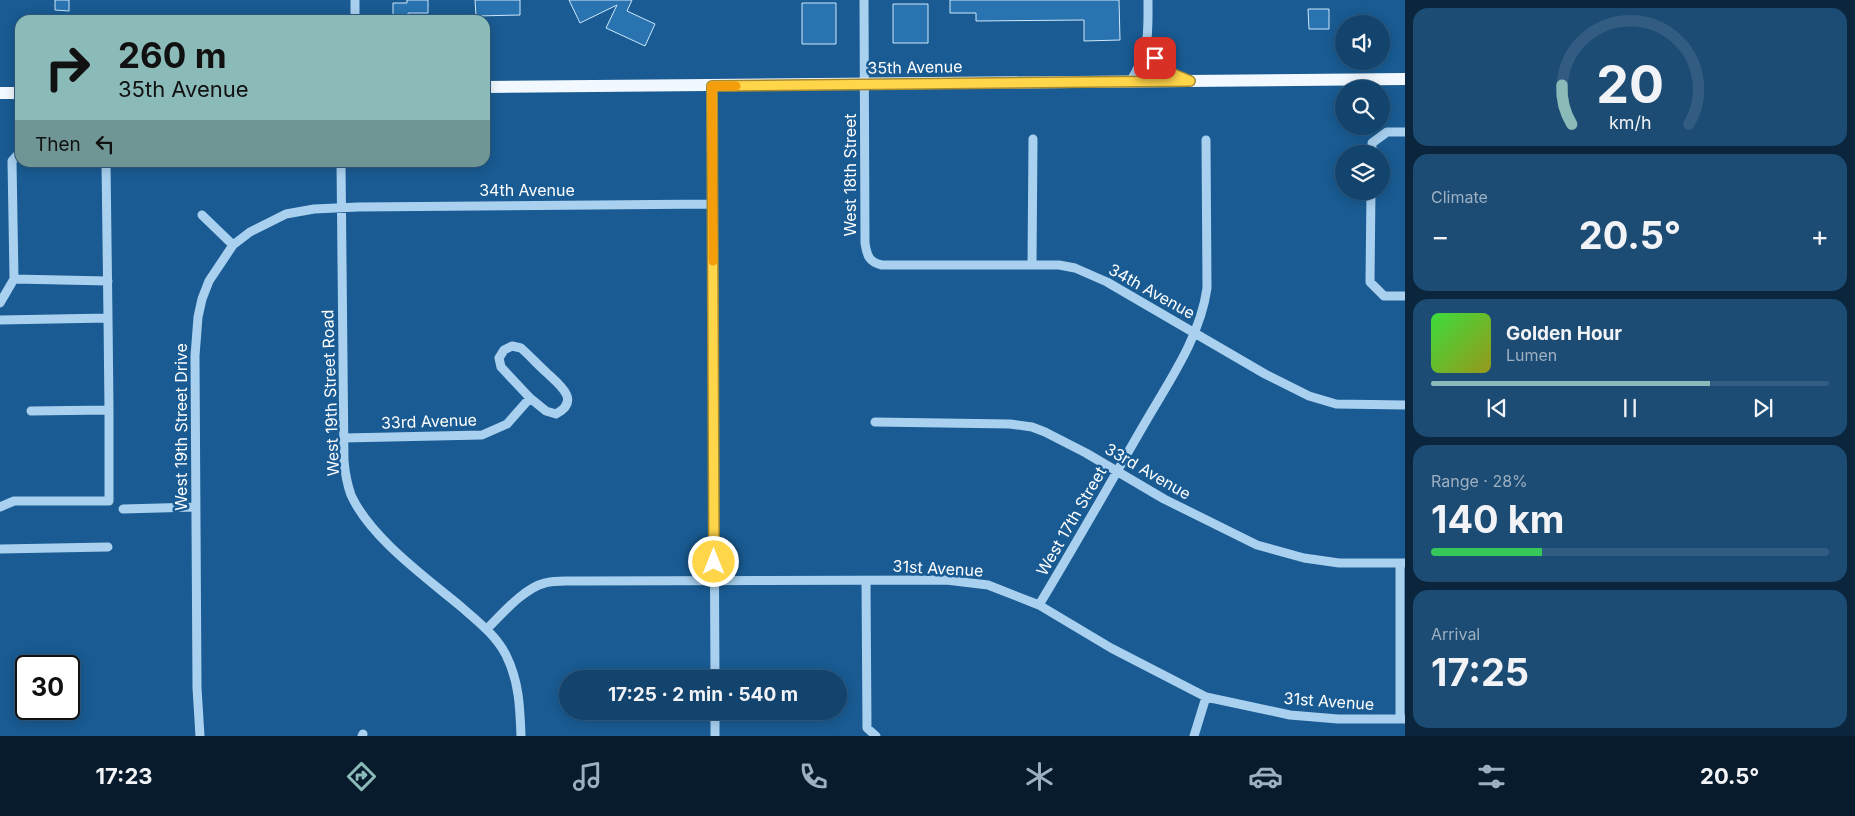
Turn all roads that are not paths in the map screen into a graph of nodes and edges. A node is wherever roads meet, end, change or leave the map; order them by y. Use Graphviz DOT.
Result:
graph roads {
  1 [pos="355,0"];
  2 [pos="864,0"];
  3 [pos="1148,0"];
  4 [pos="355,15"];
  5 [pos="1148,43"];
  6 [pos="1405,79"];
  7 [pos="1190,81"];
  8 [pos="1130,82"];
  9 [pos="865,84"];
  10 [pos="712,86"];
  11 [pos="490,87"];
  12 [pos="1405,132"];
  13 [pos="1033,139"];
  14 [pos="1206,140"];
  15 [pos="1372,145"];
  16 [pos="15,158"];
  17 [pos="106,167"];
  18 [pos="341,167"];
  19 [pos="1372,200"];
  20 [pos="712,204"];
  21 [pos="342,207"];
  22 [pos="202,215"];
  23 [pos="232,244"];
  24 [pos="869,259"];
  25 [pos="1032,264"];
  26 [pos="14,279"];
  27 [pos="108,281"];
  28 [pos="1405,296"];
  29 [pos="0,302"];
  30 [pos="108,318"];
  31 [pos="0,320"];
  32 [pos="1195,332"];
  33 [pos="530,398"];
  34 [pos="1405,405"];
  35 [pos="31,410"];
  36 [pos="109,410"];
  37 [pos="874,422"];
  38 [pos="344,438"];
  39 [pos="1116,471"];
  40 [pos="196,507"];
  41 [pos="0,508"];
  42 [pos="123,509"];
  43 [pos="108,547"];
  44 [pos="0,549"];
  45 [pos="1403,563"];
  46 [pos="714,581"];
  47 [pos="866,581"];
  48 [pos="1039,605"];
  49 [pos="487,629"];
  50 [pos="715,670"];
  51 [pos="1206,697"];
  52 [pos="1402,719"];
  53 [pos="715,720"];
  54 [pos="200,736"];
  55 [pos="521,736"];
  56 [pos="715,736"];
  57 [pos="875,736"];
  58 [pos="1194,736"];
  1 -- 4 [label="street"];
  2 -- 9 [label="street, West 18th Street"];
  3 -- 5 [label="street"];
  5 -- 7 [label="street"];
  5 -- 8 [label="street"];
  6 -- 7 [label="main road, 35th Avenue"];
  7 -- 8 [label="main road, 35th Avenue"];
  8 -- 9 [label="main road, 35th Avenue"];
  9 -- 10 [label="main road, 35th Avenue"];
  9 -- 24 [label="street, West 18th Street"];
  10 -- 11 [label="main road, 35th Avenue"];
  10 -- 20 [label="street"];
  12 -- 15 [label="street"];
  13 -- 25 [label="street"];
  14 -- 32 [label="street, West 17th Street"];
  16 -- 26 [label="street"];
  17 -- 27 [label="street"];
  18 -- 21 [label="street, West 19th Street Road"];
  19 -- 28 [label="street"];
  20 -- 21 [label="street, 34th Avenue"];
  20 -- 46 [label="street"];
  21 -- 23 [label="street, West 19th Street Drive"];
  21 -- 38 [label="street, West 19th Street Road"];
  22 -- 23 [label="street"];
  23 -- 40 [label="street, West 19th Street Drive"];
  24 -- 25 [label="street, 34th Avenue"];
  25 -- 32 [label="street, 34th Avenue"];
  26 -- 27 [label="street"];
  26 -- 29 [label="street"];
  27 -- 30 [label="street"];
  30 -- 31 [label="street"];
  30 -- 36 [label="street"];
  32 -- 34 [label="street, 34th Avenue"];
  32 -- 39 [label="street, West 17th Street"];
  33 -- 33 [label="street"];
  33 -- 38 [label="street, 33rd Avenue"];
  35 -- 36 [label="street"];
  36 -- 41 [label="street"];
  37 -- 39 [label="street, 33rd Avenue"];
  38 -- 49 [label="street, West 19th Street Road"];
  39 -- 45 [label="street, 33rd Avenue"];
  39 -- 48 [label="street, West 17th Street"];
  40 -- 42 [label="street"];
  40 -- 54 [label="street, West 19th Street Drive"];
  43 -- 44 [label="street"];
  45 -- 52 [label="street"];
  46 -- 47 [label="street, 31st Avenue"];
  46 -- 49 [label="street, 31st Avenue"];
  46 -- 50 [label="street"];
  47 -- 48 [label="street, 31st Avenue"];
  47 -- 57 [label="street"];
  48 -- 51 [label="street, 31st Avenue"];
  49 -- 55 [label="street, West 19th Street Road"];
  51 -- 52 [label="street, 31st Avenue"];
  51 -- 58 [label="street"];
  53 -- 56 [label="street"];
}
